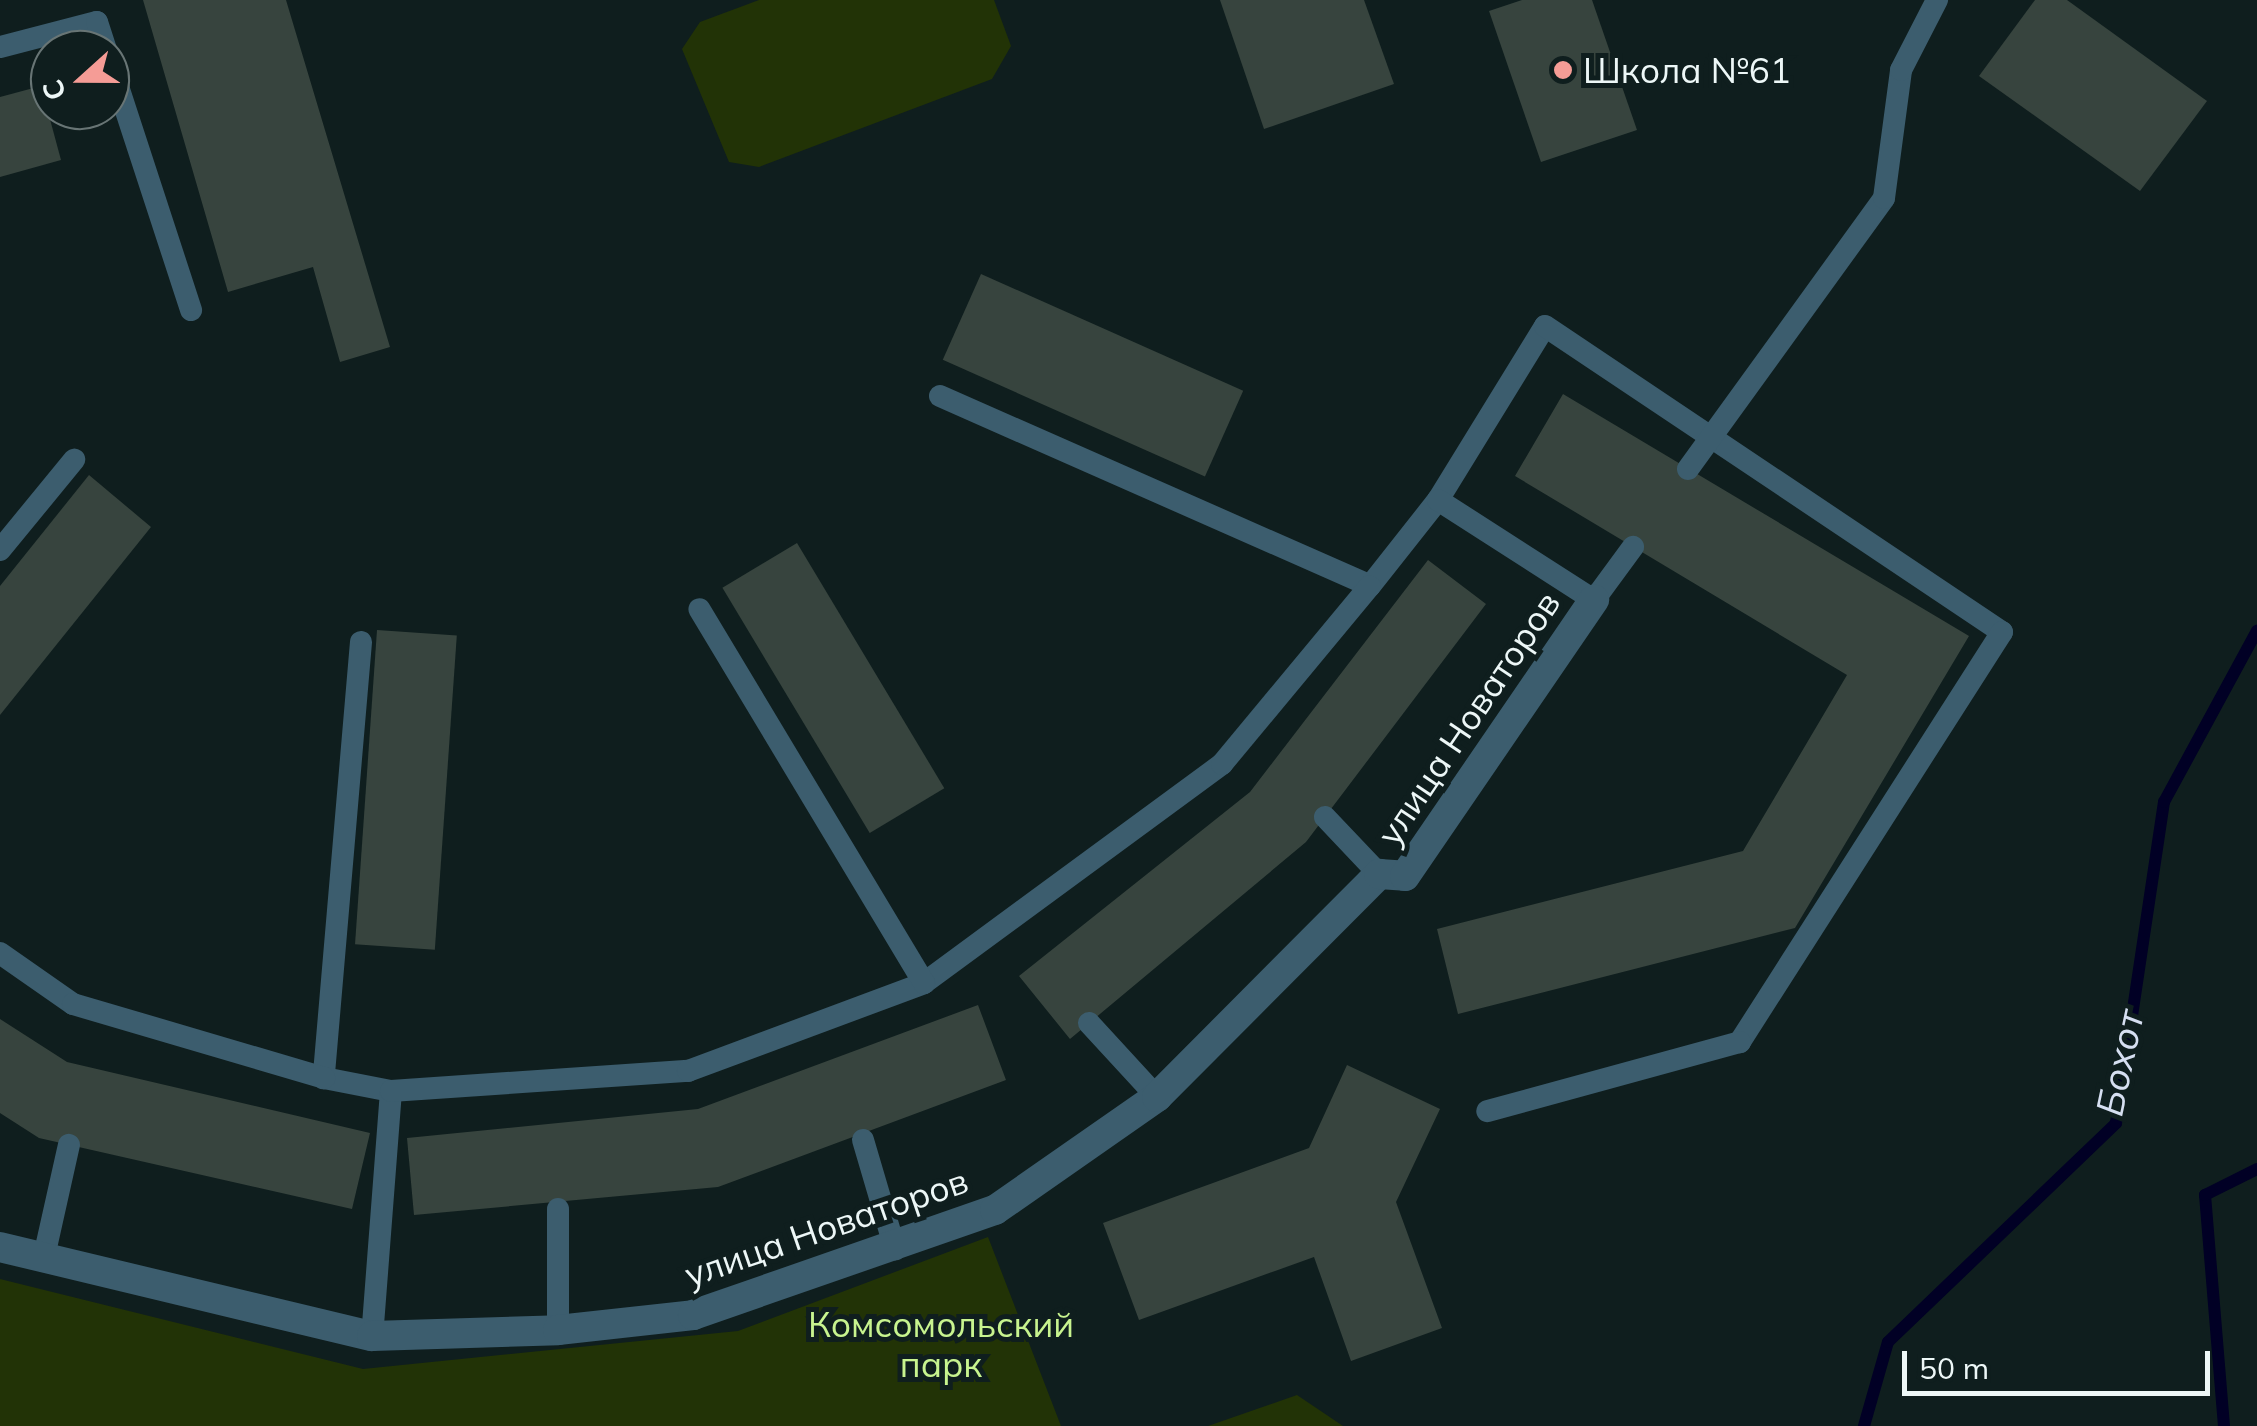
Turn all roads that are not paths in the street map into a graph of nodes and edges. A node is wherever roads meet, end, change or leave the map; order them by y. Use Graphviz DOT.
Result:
graph roads {
  1 [pos="1937,0"];
  2 [pos="65,30"];
  3 [pos="100,30"];
  4 [pos="30,39"];
  5 [pos="0,46"];
  6 [pos="130,123"];
  7 [pos="191,310"];
  8 [pos="940,396"];
  9 [pos="1711,436"];
  10 [pos="74,460"];
  11 [pos="1688,468"];
  12 [pos="1438,500"];
  13 [pos="1633,546"];
  14 [pos="0,550"];
  15 [pos="1370,586"];
  16 [pos="1594,600"];
  17 [pos="698,609"];
  18 [pos="361,642"];
  19 [pos="1325,818"];
  20 [pos="1379,874"];
  21 [pos="0,953"];
  22 [pos="924,983"];
  23 [pos="1088,1024"];
  24 [pos="324,1078"];
  25 [pos="391,1091"];
  26 [pos="1156,1097"];
  27 [pos="1487,1111"];
  28 [pos="863,1140"];
  29 [pos="69,1145"];
  30 [pos="558,1210"];
  31 [pos="0,1247"];
  32 [pos="895,1249"];
  33 [pos="43,1260"];
  34 [pos="558,1330"];
  35 [pos="372,1336"];
  1 -- 9 [label="lane"];
  2 -- 3 [label="lane"];
  4 -- 5 [label="lane"];
  6 -- 7 [label="lane"];
  8 -- 15 [label="lane"];
  9 -- 11 [label="lane"];
  9 -- 12 [label="lane"];
  9 -- 27 [label="lane"];
  10 -- 14 [label="lane"];
  12 -- 15 [label="lane"];
  12 -- 16 [label="lane"];
  13 -- 16 [label="lane"];
  15 -- 22 [label="lane"];
  16 -- 20 [label="street, улица Новаторов"];
  17 -- 22 [label="lane"];
  18 -- 24 [label="lane"];
  19 -- 20 [label="lane"];
  20 -- 26 [label="street, улица Новаторов"];
  21 -- 24 [label="lane"];
  22 -- 25 [label="lane"];
  23 -- 26 [label="lane"];
  24 -- 25 [label="lane"];
  25 -- 35 [label="lane"];
  26 -- 32 [label="street, улица Новаторов"];
  28 -- 32 [label="lane"];
  29 -- 33 [label="lane"];
  30 -- 34 [label="lane"];
  31 -- 33 [label="street, улица Новаторов"];
  32 -- 34 [label="street, улица Новаторов"];
  33 -- 35 [label="street, улица Новаторов"];
  34 -- 35 [label="street, улица Новаторов"];
}
